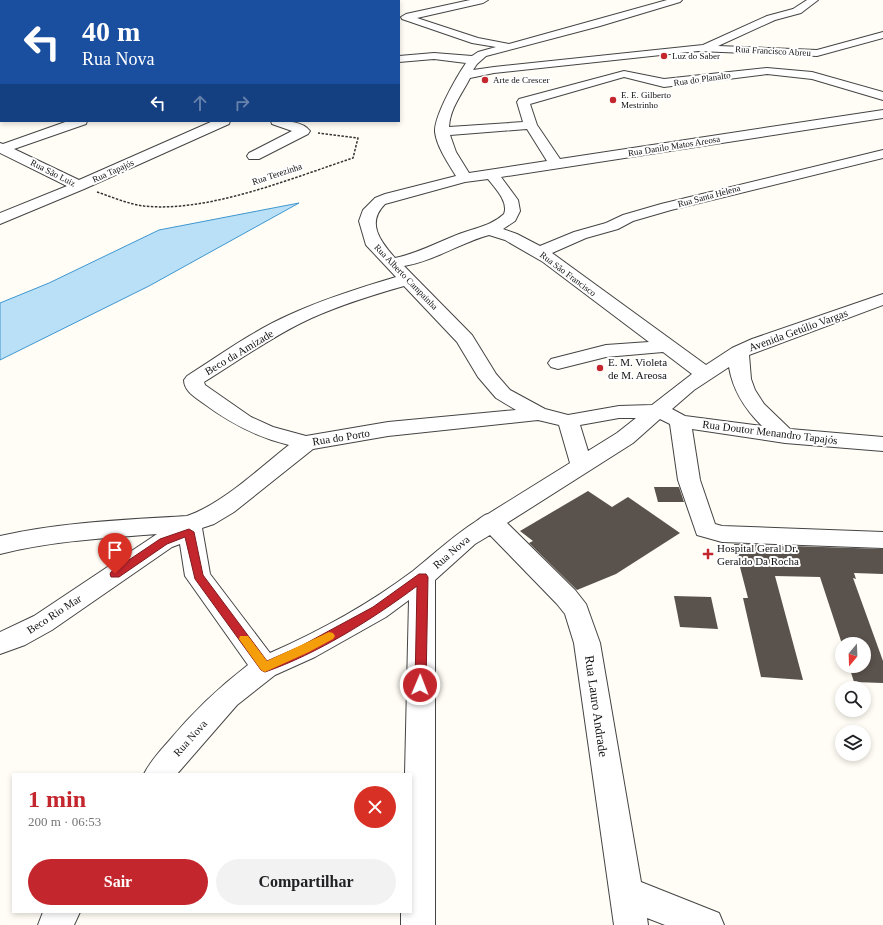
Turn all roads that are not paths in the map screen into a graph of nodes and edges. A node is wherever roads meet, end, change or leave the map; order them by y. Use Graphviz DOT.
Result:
graph roads {
  1 [pos="483,0"];
  2 [pos="677,0"];
  3 [pos="813,0"];
  4 [pos="784,4"];
  5 [pos="402,18"];
  6 [pos="771,18"];
  7 [pos="883,35"];
  8 [pos="696,49"];
  9 [pos="400,59"];
  10 [pos="473,59"];
  11 [pos="729,75"];
  12 [pos="883,96"];
  13 [pos="883,114"];
  14 [pos="78,122"];
  15 [pos="222,122"];
  16 [pos="279,122"];
  17 [pos="531,125"];
  18 [pos="442,132"];
  19 [pos="1,148"];
  20 [pos="883,154"];
  21 [pos="254,156"];
  22 [pos="556,164"];
  23 [pos="491,174"];
  24 [pos="465,178"];
  25 [pos="79,186"];
  26 [pos="0,219"];
  27 [pos="490,230"];
  28 [pos="540,252"];
  29 [pos="393,263"];
  30 [pos="408,279"];
  31 [pos="883,299"];
  32 [pos="667,346"];
  33 [pos="739,352"];
  34 [pos="558,363"];
  35 [pos="705,374"];
  36 [pos="538,414"];
  37 [pos="669,416"];
  38 [pos="568,421"];
  39 [pos="785,436"];
  40 [pos="306,443"];
  41 [pos="883,444"];
  42 [pos="582,465"];
  43 [pos="491,521"];
  44 [pos="189,528"];
  45 [pos="883,540"];
  46 [pos="0,545"];
  47 [pos="422,577"];
  48 [pos="0,643"];
  49 [pos="265,667"];
  50 [pos="160,773"];
  51 [pos="626,893"];
  52 [pos="62,913"];
  53 [pos="55,925"];
  54 [pos="418,925"];
  55 [pos="631,925"];
  56 [pos="707,925"];
  1 -- 5 [label="street"];
  2 -- 10 [label="street"];
  3 -- 6 [label="street"];
  4 -- 6 [label="street"];
  5 -- 10 [label="street"];
  6 -- 8 [label="street"];
  7 -- 8 [label="street, Rua Francisco Abreu"];
  8 -- 10 [label="street, Rua Francisco Abreu"];
  8 -- 11 [label="street"];
  9 -- 10 [label="street"];
  10 -- 18 [label="street"];
  11 -- 12 [label="street, Rua do Planalto"];
  11 -- 17 [label="street, Rua do Planalto"];
  13 -- 22 [label="street, Rua Danilo Matos Areosa"];
  14 -- 19 [label="street"];
  15 -- 25 [label="street, Rua Tapajós"];
  16 -- 21 [label="street"];
  17 -- 18 [label="street"];
  17 -- 22 [label="street"];
  18 -- 24 [label="street"];
  19 -- 25 [label="street, Rua São Luiz"];
  20 -- 28 [label="street, Rua Santa Helena"];
  22 -- 23 [label="street, Rua Danilo Matos Areosa"];
  23 -- 24 [label="street, Rua Danilo Matos Areosa"];
  23 -- 27 [label="street"];
  24 -- 29 [label="street, Rua Alberto Campainha"];
  25 -- 26 [label="street, Rua Tapajós"];
  27 -- 28 [label="street, Rua São Francisco"];
  27 -- 29 [label="street"];
  28 -- 32 [label="street, Rua São Francisco"];
  29 -- 30 [label="street, Rua Alberto Campainha"];
  30 -- 36 [label="street, Rua Alberto Campainha"];
  30 -- 40 [label="street, Beco da Amizade"];
  31 -- 33 [label="street, Avenida Getúlio Vargas"];
  32 -- 34 [label="street"];
  32 -- 35 [label="street, Rua São Francisco"];
  33 -- 35 [label="street, Avenida Getúlio Vargas"];
  33 -- 39 [label="street"];
  35 -- 37 [label="street, Avenida Getúlio Vargas"];
  36 -- 38 [label="street, Rua do Porto"];
  36 -- 40 [label="street, Rua do Porto"];
  37 -- 38 [label="street, Rua do Porto"];
  37 -- 39 [label="street, Rua Doutor Menandro Tapajós"];
  37 -- 42 [label="street, Rua Nova"];
  37 -- 45 [label="street"];
  38 -- 42 [label="street"];
  39 -- 41 [label="street, Rua Doutor Menandro Tapajós"];
  40 -- 44 [label="street, Rua do Porto"];
  42 -- 43 [label="street, Rua Nova"];
  43 -- 47 [label="street, Rua Nova"];
  43 -- 51 [label="street, Rua Lauro Andrade"];
  44 -- 46 [label="street, Rua do Porto"];
  44 -- 48 [label="street, Beco Rio Mar"];
  44 -- 49 [label="street"];
  47 -- 49 [label="street, Rua Nova"];
  47 -- 54 [label="street"];
  49 -- 50 [label="street, Rua Nova"];
  51 -- 55 [label="street, Rua Lauro Andrade"];
  51 -- 56 [label="street"];
  52 -- 53 [label="street"];
}
